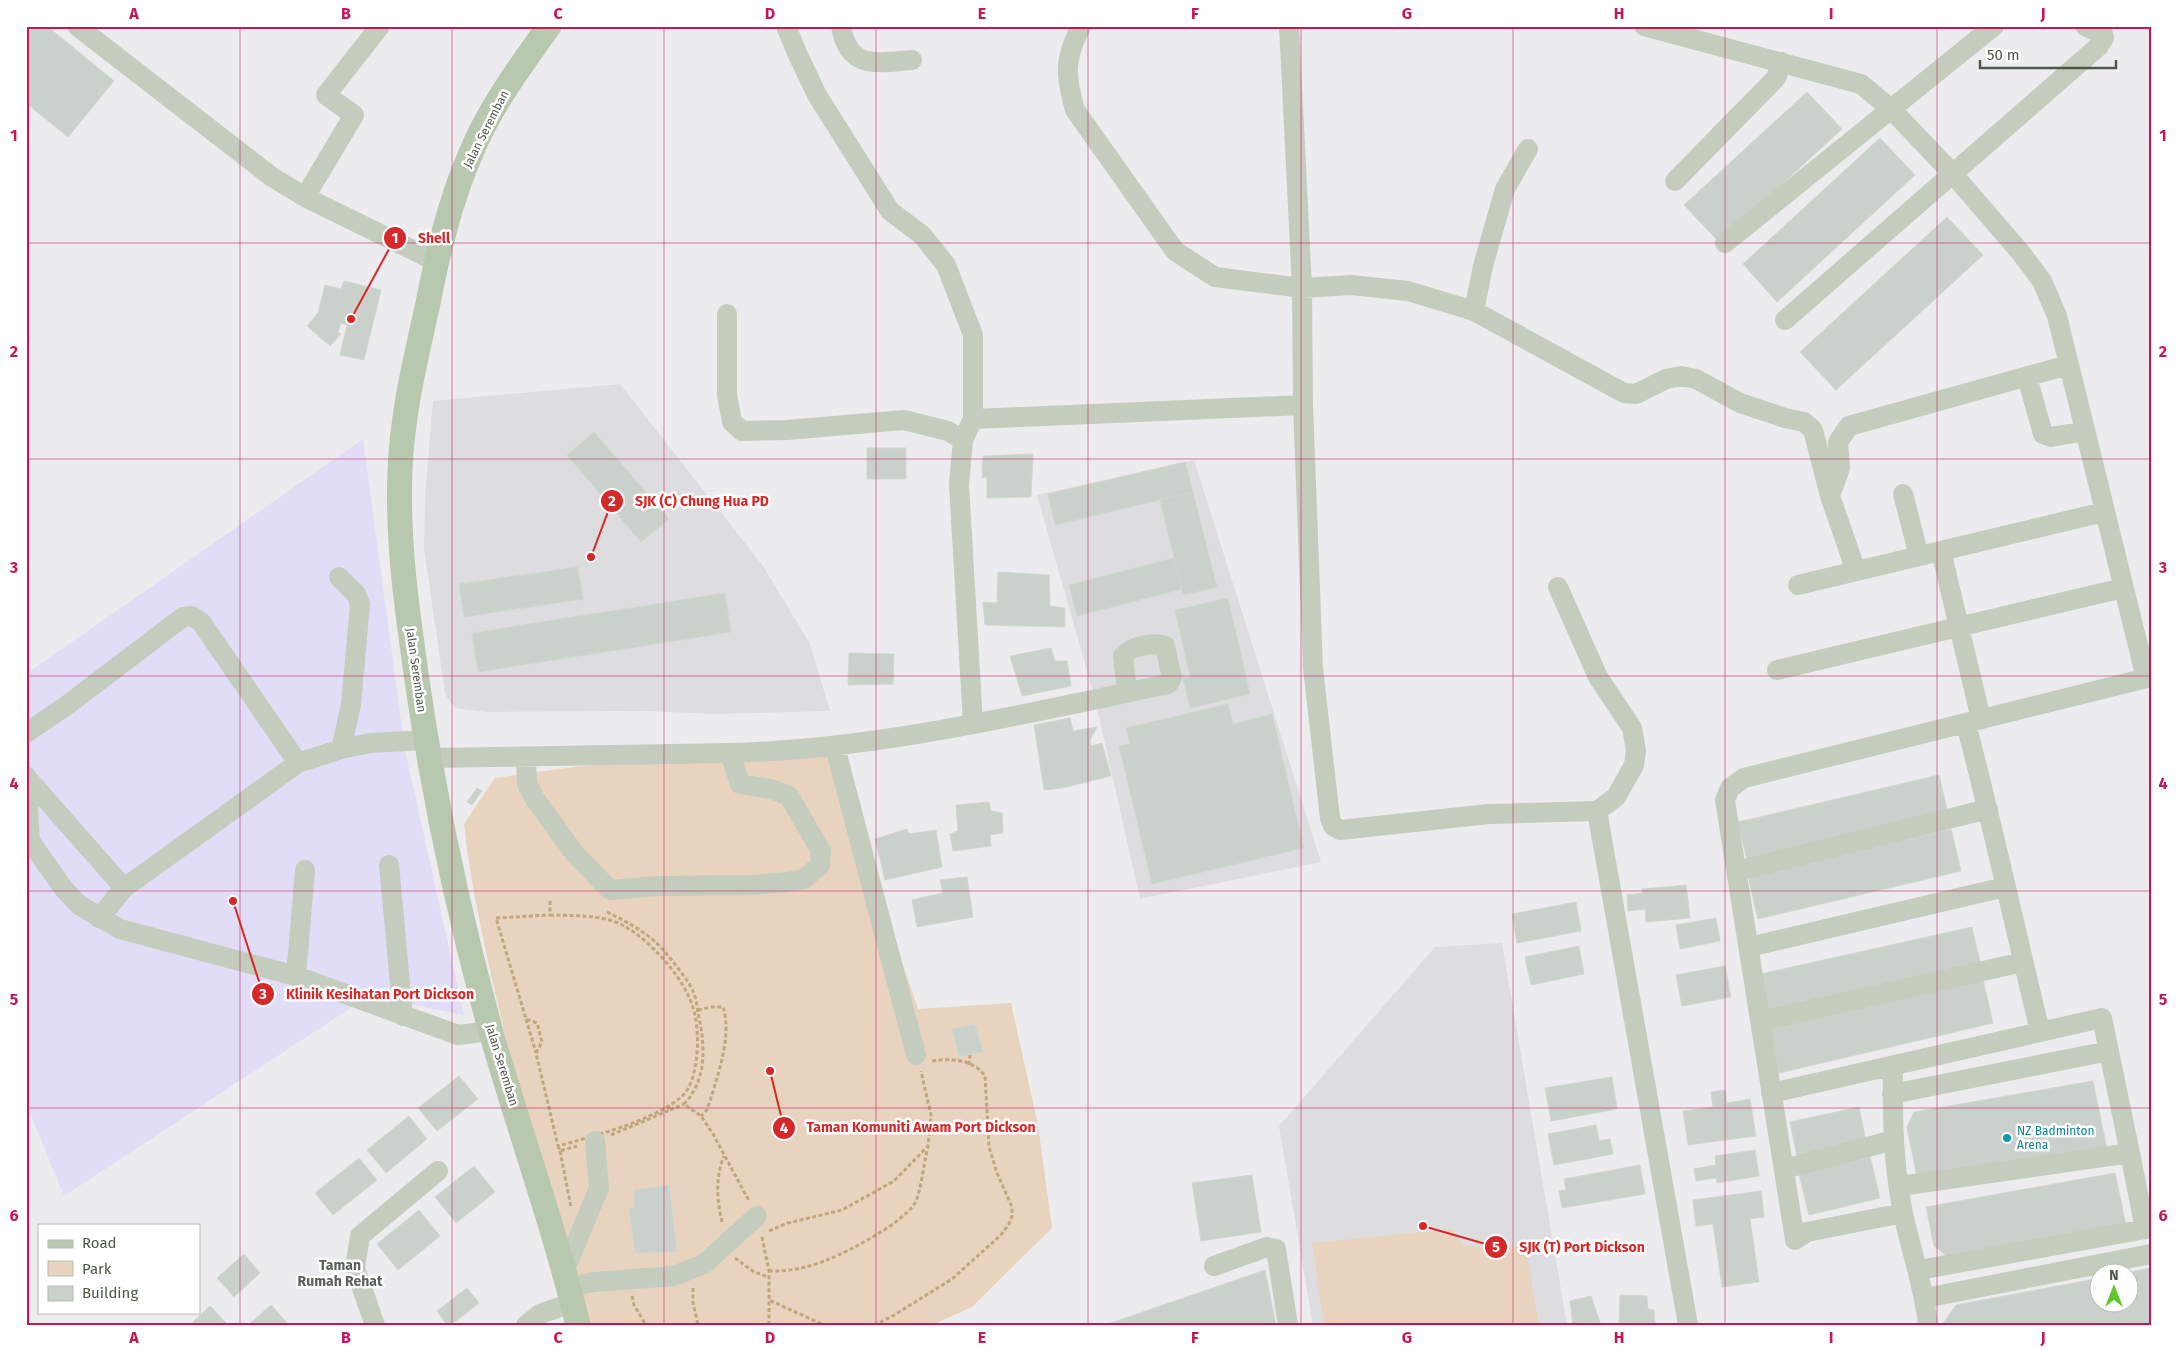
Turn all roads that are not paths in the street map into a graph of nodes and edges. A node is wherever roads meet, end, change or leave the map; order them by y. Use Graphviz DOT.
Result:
graph roads {
  1 [pos="77,26"];
  2 [pos="380,26"];
  3 [pos="549,26"];
  4 [pos="786,26"];
  5 [pos="841,26"];
  6 [pos="1081,26"];
  7 [pos="1288,26"];
  8 [pos="1644,26"];
  9 [pos="1994,26"];
  10 [pos="2085,26"];
  11 [pos="912,60"];
  12 [pos="1782,62"];
  13 [pos="1891,109"];
  14 [pos="1528,149"];
  15 [pos="1953,174"];
  16 [pos="1675,181"];
  17 [pos="305,197"];
  18 [pos="1725,243"];
  19 [pos="437,262"];
  20 [pos="1302,288"];
  21 [pos="1474,312"];
  22 [pos="727,314"];
  23 [pos="1785,320"];
  24 [pos="2068,365"];
  25 [pos="2027,377"];
  26 [pos="1303,405"];
  27 [pos="973,419"];
  28 [pos="2085,431"];
  29 [pos="963,440"];
  30 [pos="1904,494"];
  31 [pos="1830,496"];
  32 [pos="2104,512"];
  33 [pos="1941,551"];
  34 [pos="1919,556"];
  35 [pos="1856,571"];
  36 [pos="339,576"];
  37 [pos="1798,585"];
  38 [pos="1558,587"];
  39 [pos="2123,588"];
  40 [pos="1959,626"];
  41 [pos="1777,670"];
  42 [pos="2148,678"];
  43 [pos="1128,692"];
  44 [pos="1974,721"];
  45 [pos="973,723"];
  46 [pos="26,732"];
  47 [pos="835,747"];
  48 [pos="341,749"];
  49 [pos="428,749"];
  50 [pos="730,754"];
  51 [pos="526,757"];
  52 [pos="298,763"];
  53 [pos="27,777"];
  54 [pos="1988,809"];
  55 [pos="1597,811"];
  56 [pos="389,865"];
  57 [pos="305,870"];
  58 [pos="1737,871"];
  59 [pos="124,888"];
  60 [pos="2005,888"];
  61 [pos="99,918"];
  62 [pos="1749,947"];
  63 [pos="2024,962"];
  64 [pos="296,976"];
  65 [pos="403,1016"];
  66 [pos="1760,1021"];
  67 [pos="491,1031"];
  68 [pos="2040,1031"];
  69 [pos="2109,1051"];
  70 [pos="922,1061"];
  71 [pos="1893,1066"];
  72 [pos="1771,1093"];
  73 [pos="1892,1094"];
  74 [pos="1894,1140"];
  75 [pos="595,1141"];
  76 [pos="2130,1153"];
  77 [pos="1784,1169"];
  78 [pos="438,1171"];
  79 [pos="1900,1186"];
  80 [pos="1903,1213"];
  81 [pos="757,1216"];
  82 [pos="2148,1229"];
  83 [pos="2151,1254"];
  84 [pos="1214,1266"];
  85 [pos="1919,1270"];
  86 [pos="571,1297"];
  87 [pos="1925,1298"];
  88 [pos="536,1321"];
  89 [pos="375,1325"];
  90 [pos="1288,1325"];
  91 [pos="1688,1325"];
  92 [pos="1928,1325"];
  1 -- 17 [label="street"];
  2 -- 17 [label="street"];
  3 -- 19 [label="main road, Jalan Seremban"];
  4 -- 27 [label="street"];
  5 -- 11 [label="street"];
  6 -- 20 [label="street"];
  7 -- 20 [label="street"];
  8 -- 12 [label="street"];
  9 -- 13 [label="street"];
  10 -- 15 [label="street"];
  12 -- 13 [label="street"];
  12 -- 16 [label="street"];
  13 -- 15 [label="street"];
  13 -- 18 [label="street"];
  14 -- 21 [label="street"];
  15 -- 23 [label="street"];
  15 -- 24 [label="street"];
  17 -- 19 [label="street"];
  19 -- 49 [label="main road, Jalan Seremban"];
  20 -- 21 [label="street"];
  20 -- 26 [label="street"];
  21 -- 31 [label="street"];
  22 -- 29 [label="street"];
  24 -- 25 [label="street"];
  24 -- 28 [label="street"];
  25 -- 28 [label="street"];
  25 -- 31 [label="street"];
  26 -- 27 [label="street"];
  26 -- 55 [label="street"];
  27 -- 29 [label="street"];
  28 -- 32 [label="street"];
  29 -- 45 [label="street"];
  30 -- 34 [label="street"];
  31 -- 35 [label="street"];
  32 -- 33 [label="street"];
  32 -- 39 [label="street"];
  33 -- 34 [label="street"];
  33 -- 40 [label="street"];
  34 -- 35 [label="street"];
  35 -- 37 [label="street"];
  36 -- 48 [label="street"];
  38 -- 55 [label="street"];
  39 -- 40 [label="street"];
  39 -- 42 [label="street"];
  40 -- 41 [label="street"];
  40 -- 44 [label="street"];
  42 -- 44 [label="street"];
  43 -- 45 [label="street"];
  44 -- 54 [label="street"];
  44 -- 58 [label="street"];
  45 -- 47 [label="street"];
  46 -- 52 [label="street"];
  47 -- 50 [label="street"];
  47 -- 70 [label="street"];
  48 -- 49 [label="street"];
  48 -- 52 [label="street"];
  49 -- 51 [label="street"];
  49 -- 67 [label="main road, Jalan Seremban"];
  50 -- 51 [label="street"];
  50 -- 51 [label="street"];
  52 -- 59 [label="street"];
  53 -- 59 [label="street"];
  53 -- 61 [label="street"];
  54 -- 58 [label="street"];
  54 -- 60 [label="street"];
  55 -- 91 [label="street"];
  56 -- 65 [label="street"];
  57 -- 64 [label="street"];
  58 -- 62 [label="street"];
  59 -- 61 [label="street"];
  60 -- 62 [label="street"];
  60 -- 63 [label="street"];
  61 -- 64 [label="street"];
  62 -- 66 [label="street"];
  63 -- 66 [label="street"];
  63 -- 68 [label="street"];
  64 -- 65 [label="street"];
  65 -- 67 [label="street"];
  66 -- 72 [label="street"];
  67 -- 86 [label="main road, Jalan Seremban"];
  68 -- 69 [label="street"];
  68 -- 71 [label="street"];
  69 -- 73 [label="street"];
  69 -- 76 [label="street"];
  71 -- 72 [label="street"];
  71 -- 73 [label="street"];
  72 -- 77 [label="street"];
  73 -- 74 [label="street"];
  74 -- 77 [label="street"];
  74 -- 79 [label="street"];
  75 -- 86 [label="street"];
  76 -- 79 [label="street"];
  76 -- 82 [label="street"];
  77 -- 80 [label="street"];
  78 -- 89 [label="street"];
  79 -- 80 [label="street"];
  80 -- 85 [label="street"];
  81 -- 86 [label="street"];
  82 -- 85 [label="street"];
  83 -- 87 [label="street"];
  84 -- 90 [label="street"];
  85 -- 87 [label="street"];
  86 -- 88 [label="street"];
  87 -- 92 [label="street"];
}
